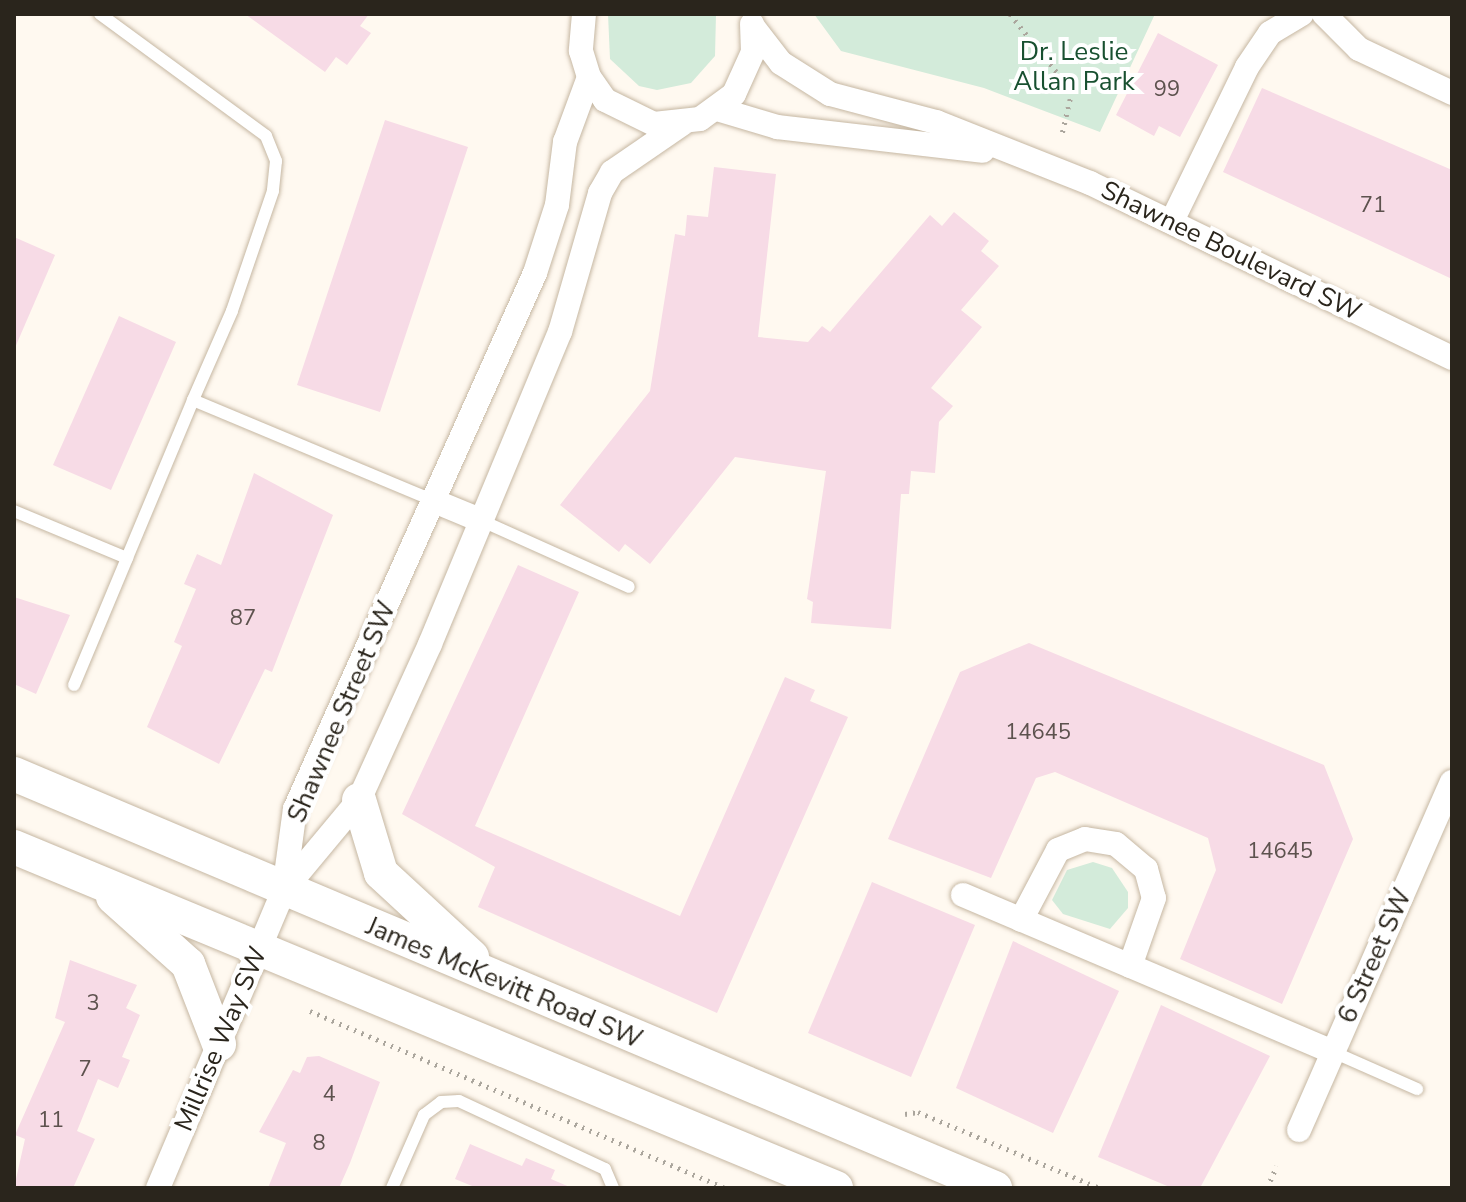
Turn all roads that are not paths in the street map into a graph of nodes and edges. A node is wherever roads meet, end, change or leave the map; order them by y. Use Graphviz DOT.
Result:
graph roads {
  1 [pos="100,14"];
  2 [pos="562,14"];
  3 [pos="584,14"];
  4 [pos="1302,14"];
  5 [pos="1324,14"];
  6 [pos="752,21"];
  7 [pos="581,51"];
  8 [pos="589,77"];
  9 [pos="1452,93"];
  10 [pos="717,109"];
  11 [pos="682,124"];
  12 [pos="1007,153"];
  13 [pos="1172,221"];
  14 [pos="1452,358"];
  15 [pos="193,400"];
  16 [pos="434,501"];
  17 [pos="14,511"];
  18 [pos="480,520"];
  19 [pos="127,558"];
  20 [pos="629,587"];
  21 [pos="74,685"];
  22 [pos="14,774"];
  23 [pos="1452,782"];
  24 [pos="359,800"];
  25 [pos="14,847"];
  26 [pos="95,881"];
  27 [pos="284,890"];
  28 [pos="963,895"];
  29 [pos="1021,920"];
  30 [pos="261,945"];
  31 [pos="1130,966"];
  32 [pos="506,984"];
  33 [pos="219,1044"];
  34 [pos="1333,1052"];
  35 [pos="1417,1089"];
  36 [pos="1299,1130"];
  37 [pos="158,1188"];
  38 [pos="392,1188"];
  39 [pos="613,1188"];
  40 [pos="836,1188"];
  41 [pos="995,1188"];
  1 -- 15 [label="lane"];
  2 -- 7 [label="street"];
  3 -- 7 [label="street"];
  4 -- 13 [label="street"];
  5 -- 9 [label="street"];
  6 -- 10 [label="street"];
  6 -- 12 [label="street, Shawnee Boulevard SW"];
  7 -- 8 [label="street"];
  8 -- 11 [label="street"];
  8 -- 16 [label="street, Shawnee Street SW"];
  10 -- 11 [label="street, Shawnee Street SW"];
  10 -- 12 [label="street, Shawnee Boulevard SW"];
  11 -- 18 [label="street, Shawnee Street SW"];
  12 -- 13 [label="street, Shawnee Boulevard SW"];
  13 -- 14 [label="street, Shawnee Boulevard SW"];
  15 -- 16 [label="lane"];
  15 -- 19 [label="lane"];
  16 -- 18 [label="street"];
  16 -- 27 [label="street, Shawnee Street SW"];
  17 -- 19 [label="lane"];
  18 -- 20 [label="lane"];
  18 -- 24 [label="street, Shawnee Street SW"];
  19 -- 21 [label="lane"];
  22 -- 27 [label="main road, James McKevitt Road SW"];
  23 -- 34 [label="street, 6 Street SW"];
  24 -- 27 [label="street, Shawnee Street SW"];
  24 -- 32 [label="main road"];
  25 -- 26 [label="main road"];
  26 -- 30 [label="main road"];
  26 -- 33 [label="main road"];
  27 -- 30 [label="street, Millrise Way SW"];
  27 -- 32 [label="main road, James McKevitt Road SW"];
  28 -- 29 [label="street"];
  29 -- 31 [label="street"];
  29 -- 31 [label="street"];
  30 -- 33 [label="street, Millrise Way SW"];
  30 -- 40 [label="main road"];
  31 -- 34 [label="street"];
  32 -- 41 [label="main road, James McKevitt Road SW"];
  33 -- 37 [label="street, Millrise Way SW"];
  34 -- 35 [label="lane"];
  34 -- 36 [label="street, 6 Street SW"];
  38 -- 39 [label="lane"];
}
